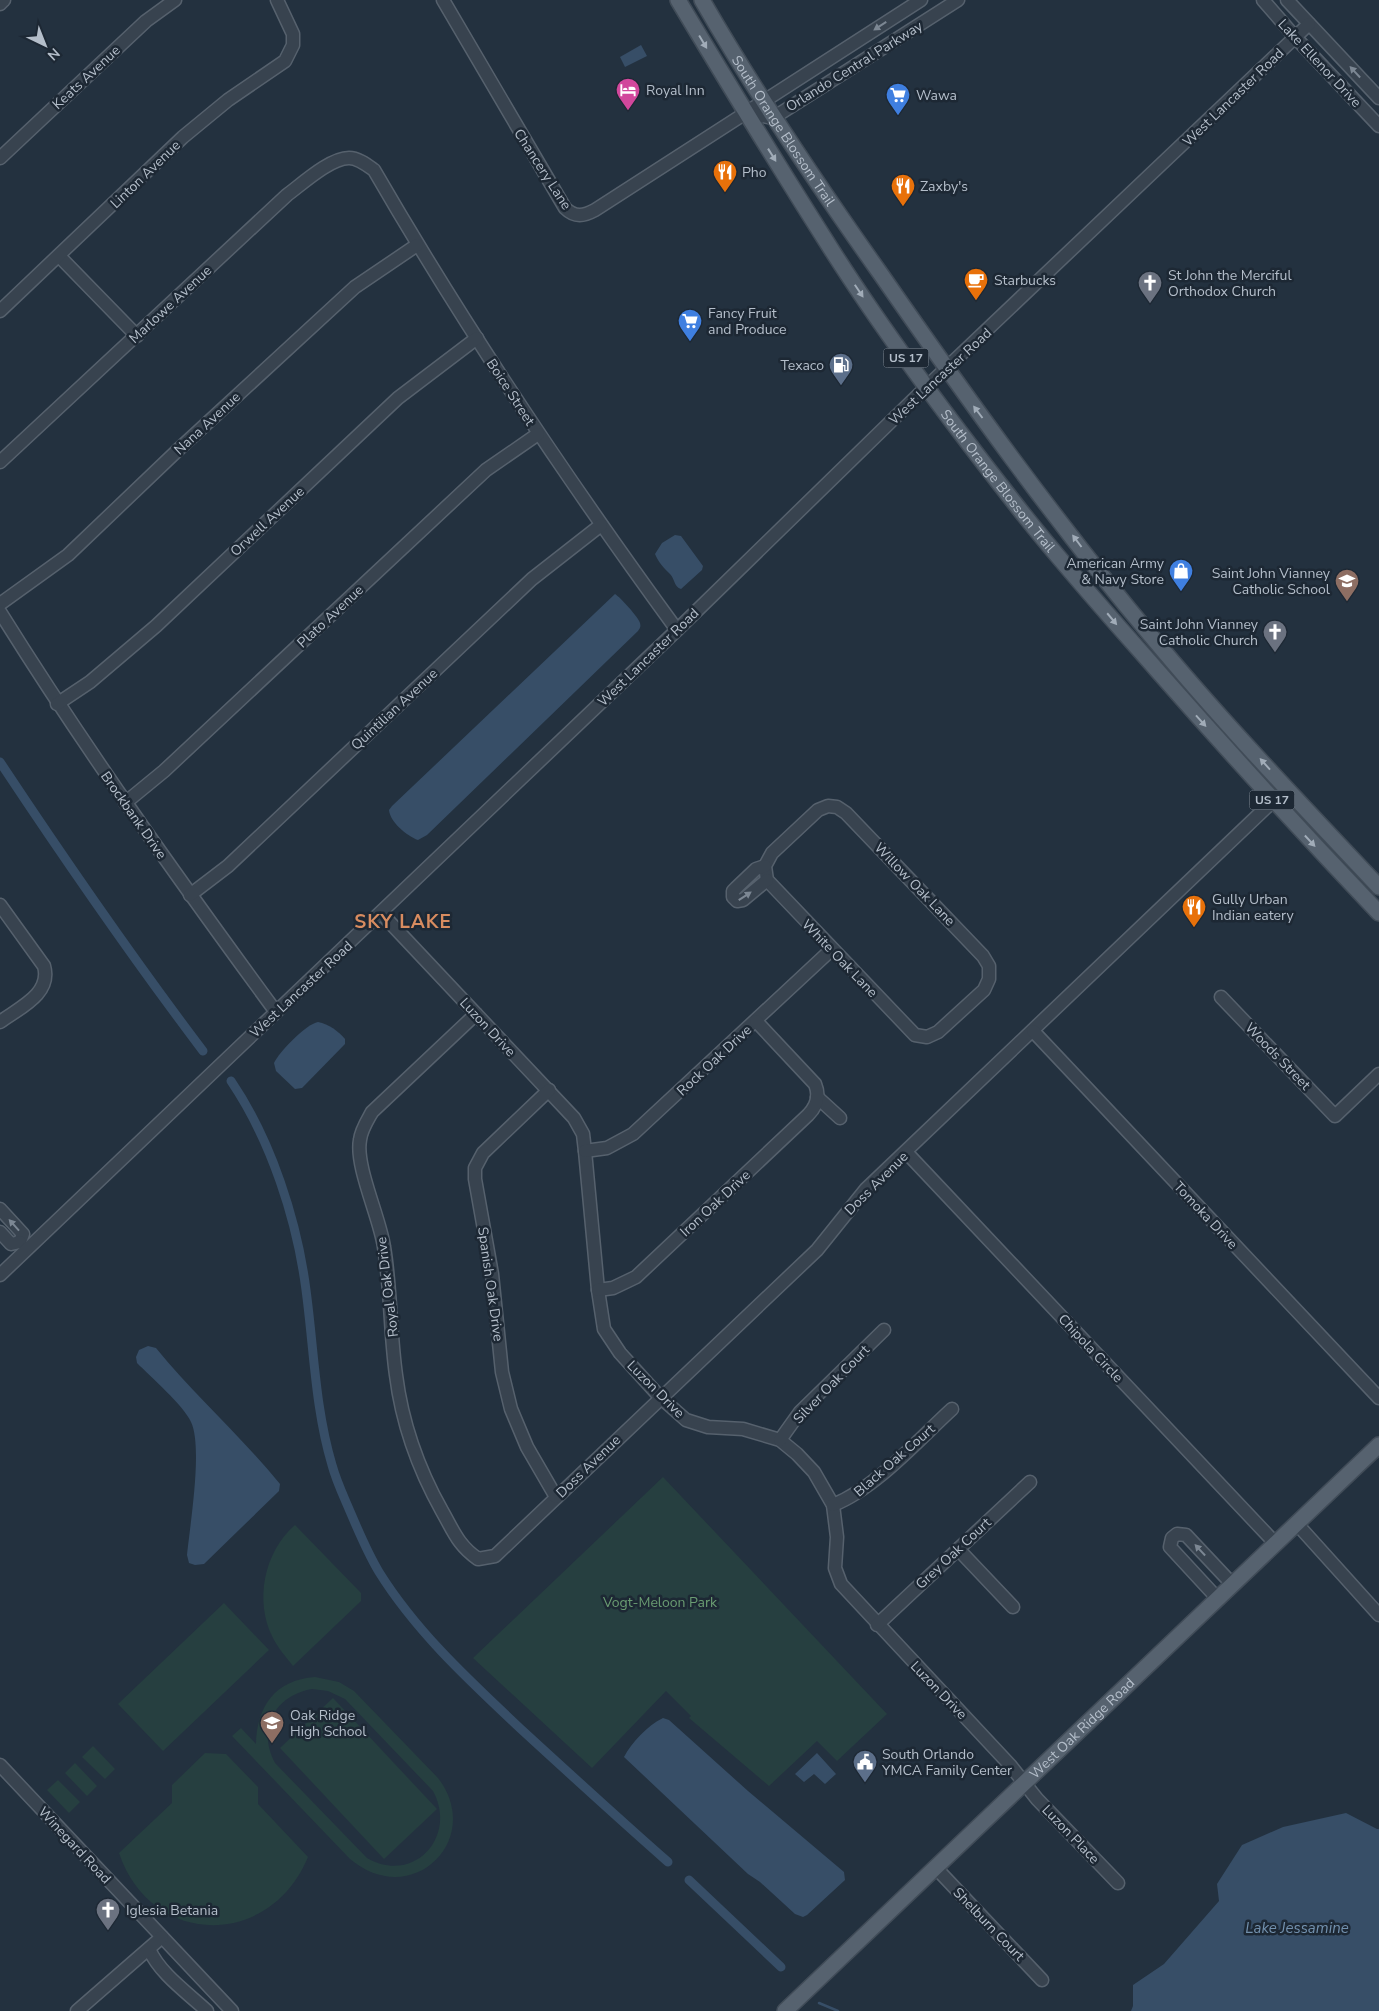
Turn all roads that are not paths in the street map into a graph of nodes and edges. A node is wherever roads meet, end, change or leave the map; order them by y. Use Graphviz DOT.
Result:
graph roads {
  1 [pos="4,0"];
  2 [pos="175,0"];
  3 [pos="277,0"];
  4 [pos="443,0"];
  5 [pos="678,0"];
  6 [pos="702,0"];
  7 [pos="921,0"];
  8 [pos="958,0"];
  9 [pos="1263,0"];
  10 [pos="1288,0"];
  11 [pos="0,4"];
  12 [pos="1309,24"];
  13 [pos="1295,37"];
  14 [pos="1379,98"];
  15 [pos="763,101"];
  16 [pos="746,113"];
  17 [pos="773,118"];
  18 [pos="1379,126"];
  19 [pos="0,158"];
  20 [pos="349,158"];
  21 [pos="417,245"];
  22 [pos="59,256"];
  23 [pos="0,311"];
  24 [pos="137,336"];
  25 [pos="477,338"];
  26 [pos="947,370"];
  27 [pos="928,387"];
  28 [pos="538,434"];
  29 [pos="0,462"];
  30 [pos="601,525"];
  31 [pos="0,604"];
  32 [pos="0,612"];
  33 [pos="677,630"];
  34 [pos="1158,671"];
  35 [pos="1185,676"];
  36 [pos="58,704"];
  37 [pos="1297,800"];
  38 [pos="1273,801"];
  39 [pos="125,803"];
  40 [pos="765,866"];
  41 [pos="767,880"];
  42 [pos="1379,887"];
  43 [pos="190,895"];
  44 [pos="0,905"];
  45 [pos="381,913"];
  46 [pos="1379,913"];
  47 [pos="831,950"];
  48 [pos="1221,996"];
  49 [pos="961,1011"];
  50 [pos="276,1012"];
  51 [pos="476,1014"];
  52 [pos="756,1021"];
  53 [pos="0,1022"];
  54 [pos="1033,1031"];
  55 [pos="1379,1074"];
  56 [pos="549,1090"];
  57 [pos="817,1097"];
  58 [pos="840,1118"];
  59 [pos="585,1151"];
  60 [pos="906,1152"];
  61 [pos="0,1209"];
  62 [pos="0,1232"];
  63 [pos="23,1246"];
  64 [pos="0,1275"];
  65 [pos="598,1290"];
  66 [pos="884,1330"];
  67 [pos="660,1397"];
  68 [pos="1379,1398"];
  69 [pos="952,1409"];
  70 [pos="780,1440"];
  71 [pos="1379,1445"];
  72 [pos="1030,1482"];
  73 [pos="556,1497"];
  74 [pos="833,1505"];
  75 [pos="1297,1524"];
  76 [pos="1276,1544"];
  77 [pos="958,1549"];
  78 [pos="478,1559"];
  79 [pos="1233,1585"];
  80 [pos="1218,1599"];
  81 [pos="1012,1607"];
  82 [pos="1379,1615"];
  83 [pos="877,1625"];
  84 [pos="0,1766"];
  85 [pos="1025,1783"];
  86 [pos="936,1868"];
  87 [pos="1118,1883"];
  88 [pos="162,1937"];
  89 [pos="149,1949"];
  90 [pos="1042,1980"];
  91 [pos="77,2011"];
  92 [pos="207,2011"];
  93 [pos="232,2011"];
  94 [pos="786,2011"];
  1 -- 11 [label="street"];
  2 -- 19 [label="street, Keats Avenue"];
  3 -- 22 [label="street, Linton Avenue"];
  4 -- 16 [label="street, Chancery Lane"];
  5 -- 16 [label="main road, South Orange Blossom Trail / US 17, one-way"];
  6 -- 15 [label="main road, South Orange Blossom Trail / US 17"];
  7 -- 15 [label="street, Orlando Central Parkway, one-way"];
  8 -- 17 [label="street, Orlando Central Parkway"];
  9 -- 13 [label="street, Lake Ellenor Drive"];
  10 -- 12 [label="street, Lake Ellenor Drive"];
  12 -- 13 [label="street, West Lancaster Road"];
  14 -- 12 [label="street, Lake Ellenor Drive, one-way"];
  13 -- 18 [label="street, Lake Ellenor Drive"];
  13 -- 26 [label="street, West Lancaster Road"];
  15 -- 16 [label="street, Orlando Central Parkway"];
  15 -- 17 [label="main road, South Orange Blossom Trail / US 17"];
  16 -- 17 [label="street, Orlando Central Parkway"];
  16 -- 27 [label="main road, South Orange Blossom Trail / US 17, one-way"];
  17 -- 26 [label="main road, South Orange Blossom Trail / US 17"];
  20 -- 21 [label="street, Boice Street"];
  20 -- 24 [label="street, Marlowe Avenue"];
  21 -- 25 [label="street, Boice Street"];
  21 -- 31 [label="street, Nana Avenue"];
  22 -- 23 [label="street, Linton Avenue"];
  22 -- 24 [label="street"];
  24 -- 29 [label="street, Marlowe Avenue"];
  25 -- 28 [label="street, Boice Street"];
  25 -- 36 [label="street, Orwell Avenue"];
  26 -- 27 [label="street, West Lancaster Road"];
  35 -- 26 [label="main road, South Orange Blossom Trail / US 17, one-way"];
  27 -- 33 [label="street, West Lancaster Road"];
  27 -- 34 [label="main road, South Orange Blossom Trail / US 17, one-way"];
  28 -- 30 [label="street, Boice Street"];
  28 -- 39 [label="street, Plato Avenue"];
  30 -- 33 [label="street, Boice Street"];
  30 -- 43 [label="street, Quintilian Avenue"];
  32 -- 36 [label="street, Brockbank Drive"];
  33 -- 45 [label="street, West Lancaster Road"];
  34 -- 35 [label="main road"];
  34 -- 38 [label="main road, South Orange Blossom Trail / US 17, one-way"];
  37 -- 35 [label="main road, South Orange Blossom Trail / US 17, one-way"];
  36 -- 39 [label="street, Brockbank Drive"];
  37 -- 38 [label="main road"];
  37 -- 42 [label="main road, South Orange Blossom Trail / US 17"];
  38 -- 46 [label="main road, South Orange Blossom Trail / US 17, one-way"];
  38 -- 54 [label="street, Doss Avenue"];
  39 -- 43 [label="street, Brockbank Drive"];
  40 -- 41 [label="street"];
  40 -- 41 [label="street, one-way"];
  40 -- 49 [label="street, Willow Oak Lane"];
  41 -- 47 [label="street, White Oak Lane"];
  43 -- 50 [label="street, Brockbank Drive"];
  44 -- 53 [label="street"];
  45 -- 50 [label="street, West Lancaster Road"];
  45 -- 51 [label="street, Luzon Drive"];
  47 -- 49 [label="street, White Oak Lane"];
  47 -- 52 [label="street, Rock Oak Drive"];
  48 -- 55 [label="street, Woods Street"];
  50 -- 63 [label="street, West Lancaster Road"];
  51 -- 56 [label="street, Luzon Drive"];
  51 -- 78 [label="street, Royal Oak Drive"];
  52 -- 57 [label="street"];
  52 -- 59 [label="street, Rock Oak Drive"];
  54 -- 60 [label="street, Doss Avenue"];
  54 -- 68 [label="street, Tomoka Drive"];
  56 -- 59 [label="street, Luzon Drive"];
  56 -- 73 [label="street, Spanish Oak Drive"];
  57 -- 58 [label="street"];
  57 -- 65 [label="street, Iron Oak Drive"];
  59 -- 65 [label="street, Luzon Drive"];
  60 -- 67 [label="street, Doss Avenue"];
  60 -- 76 [label="street, Chipola Circle"];
  63 -- 61 [label="street, one-way"];
  62 -- 63 [label="street"];
  63 -- 64 [label="street, West Lancaster Road"];
  65 -- 67 [label="street, Luzon Drive"];
  66 -- 70 [label="street, Silver Oak Court"];
  67 -- 70 [label="street, Luzon Drive"];
  67 -- 73 [label="street, Doss Avenue"];
  69 -- 74 [label="street, Black Oak Court"];
  70 -- 74 [label="street, Luzon Drive"];
  71 -- 75 [label="main road, West Oak Ridge Road"];
  72 -- 77 [label="street, Grey Oak Court"];
  73 -- 78 [label="street, Doss Avenue"];
  74 -- 83 [label="street, Luzon Drive"];
  75 -- 76 [label="main road, West Oak Ridge Road"];
  75 -- 82 [label="street"];
  76 -- 79 [label="main road, West Oak Ridge Road"];
  77 -- 81 [label="street"];
  77 -- 83 [label="street, Grey Oak Court"];
  79 -- 80 [label="main road, West Oak Ridge Road"];
  79 -- 80 [label="street, one-way"];
  80 -- 85 [label="main road, West Oak Ridge Road"];
  83 -- 85 [label="street, Luzon Drive"];
  84 -- 88 [label="street, Winegard Road"];
  85 -- 86 [label="main road, West Oak Ridge Road"];
  85 -- 87 [label="street, Luzon Place"];
  86 -- 90 [label="street, Shelburn Court"];
  86 -- 94 [label="main road, West Oak Ridge Road"];
  88 -- 89 [label="street"];
  88 -- 93 [label="street, Winegard Road"];
  89 -- 91 [label="street"];
  89 -- 92 [label="street"];
}
